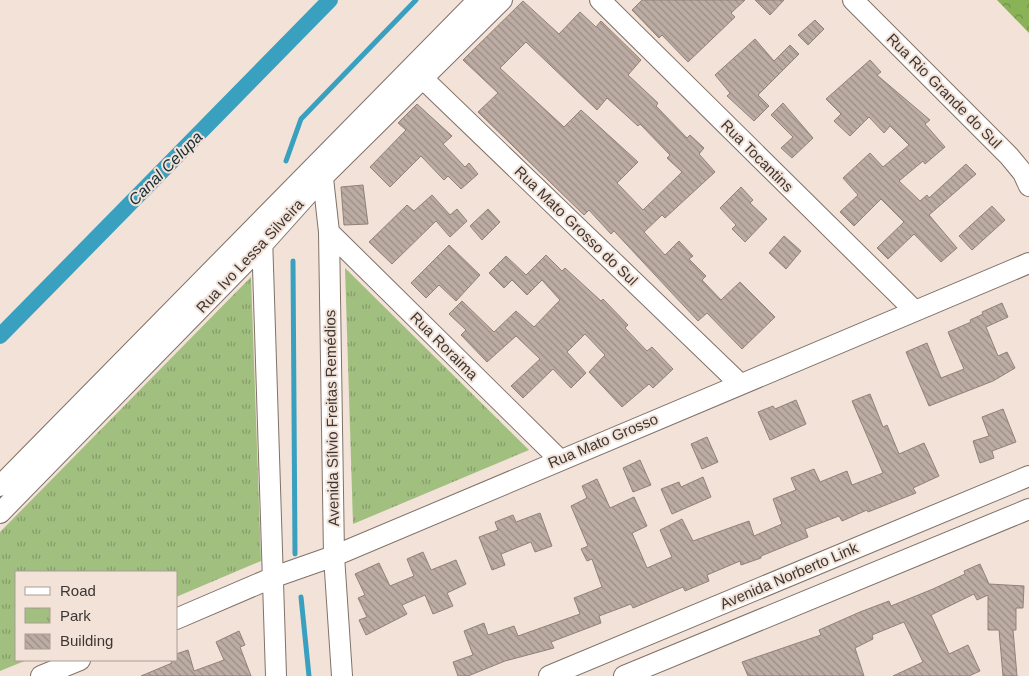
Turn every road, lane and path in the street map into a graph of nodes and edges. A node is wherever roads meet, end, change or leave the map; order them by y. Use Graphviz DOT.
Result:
graph roads {
  1 [pos="478,0"];
  2 [pos="502,0"];
  3 [pos="600,0"];
  4 [pos="853,0"];
  5 [pos="418,73"];
  6 [pos="322,169"];
  7 [pos="1029,186"];
  8 [pos="261,222"];
  9 [pos="328,232"];
  10 [pos="263,244"];
  11 [pos="1029,263"];
  12 [pos="914,311"];
  13 [pos="740,384"];
  14 [pos="559,459"];
  15 [pos="1029,476"];
  16 [pos="0,486"];
  17 [pos="1029,509"];
  18 [pos="0,513"];
  19 [pos="334,556"];
  20 [pos="274,578"];
  21 [pos="760,588"];
  22 [pos="770,616"];
  23 [pos="178,618"];
  24 [pos="78,661"];
  25 [pos="41,676"];
  26 [pos="276,676"];
  27 [pos="342,676"];
  28 [pos="549,676"];
  29 [pos="624,676"];
  1 -- 5 [label="street, Rua Ivo Lessa Silveira"];
  2 -- 5 [label="street, Rua Ivo Lessa Silveira"];
  3 -- 12 [label="street, Rua Tocantins"];
  4 -- 7 [label="street, Rua Rio Grande do Sul"];
  5 -- 6 [label="street, Rua Ivo Lessa Silveira"];
  5 -- 13 [label="street, Rua Mato Grosso do Sul"];
  6 -- 8 [label="street, Rua Ivo Lessa Silveira"];
  6 -- 9 [label="street, Avenida Sílvio Freitas Remédios"];
  6 -- 10 [label="street, Rua Ivo Lessa Silveira"];
  8 -- 10 [label="street"];
  8 -- 16 [label="street, Rua Ivo Lessa Silveira"];
  9 -- 14 [label="street, Rua Roraima"];
  9 -- 19 [label="street, Avenida Sílvio Freitas Remédios"];
  10 -- 18 [label="street, Rua Ivo Lessa Silveira"];
  10 -- 20 [label="street"];
  11 -- 12 [label="street, Rua Mato Grosso"];
  12 -- 13 [label="street, Rua Mato Grosso"];
  13 -- 14 [label="street, Rua Mato Grosso"];
  14 -- 19 [label="street, Rua Mato Grosso"];
  15 -- 21 [label="street, Avenida Norberto Link"];
  17 -- 22 [label="street, Avenida Norberto Link"];
  19 -- 20 [label="street, Rua Mato Grosso"];
  19 -- 27 [label="street, Avenida Sílvio Freitas Remédios"];
  20 -- 23 [label="street, Rua Mato Grosso"];
  20 -- 26 [label="street"];
  21 -- 22 [label="street"];
  21 -- 28 [label="street, Avenida Norberto Link"];
  22 -- 29 [label="street, Avenida Norberto Link"];
  24 -- 25 [label="street"];
}
